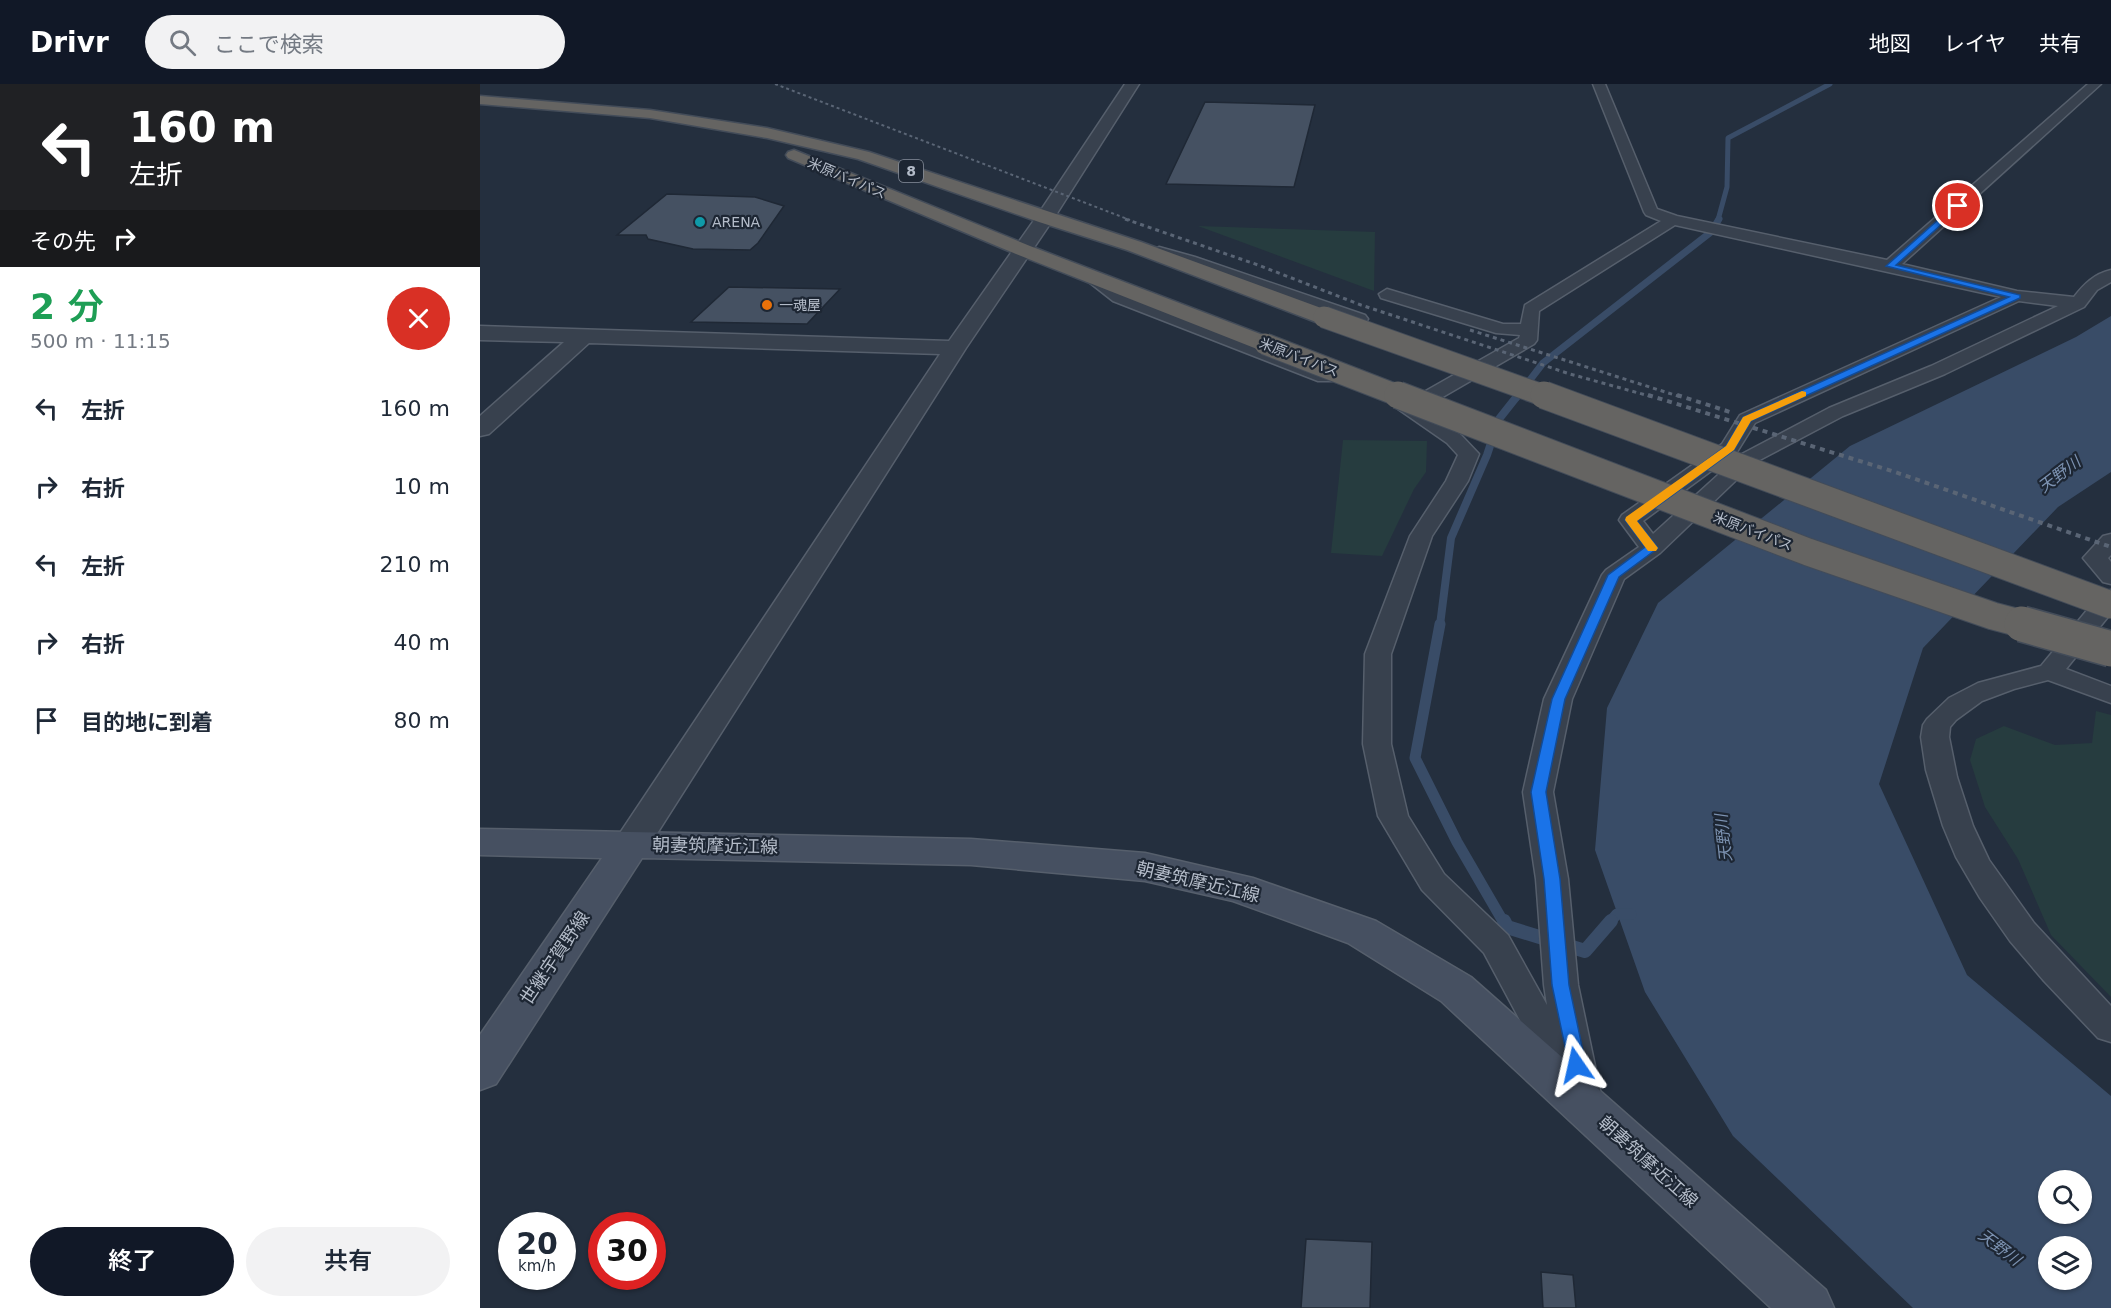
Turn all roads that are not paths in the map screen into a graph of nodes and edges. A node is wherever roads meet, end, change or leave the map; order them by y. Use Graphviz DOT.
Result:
graph roads {
  1 [pos="1132,84"];
  2 [pos="1599,84"];
  3 [pos="2095,84"];
  4 [pos="480,102"];
  5 [pos="1045,218"];
  6 [pos="1673,220"];
  7 [pos="1134,246"];
  8 [pos="1023,250"];
  9 [pos="1890,266"];
  10 [pos="2111,275"];
  11 [pos="1091,276"];
  12 [pos="1387,294"];
  13 [pos="2017,297"];
  14 [pos="2078,303"];
  15 [pos="1529,330"];
  16 [pos="480,333"];
  17 [pos="584,336"];
  18 [pos="955,348"];
  19 [pos="1488,364"];
  20 [pos="1408,409"];
  21 [pos="489,413"];
  22 [pos="480,429"];
  23 [pos="2111,541"];
  24 [pos="1652,548"];
  25 [pos="2111,577"];
  26 [pos="2111,597"];
  27 [pos="2111,605"];
  28 [pos="1993,616"];
  29 [pos="2111,649"];
  30 [pos="2111,662"];
  31 [pos="2050,672"];
  32 [pos="2111,694"];
  33 [pos="480,842"];
  34 [pos="630,844"];
  35 [pos="2111,1028"];
  36 [pos="480,1071"];
  37 [pos="1584,1104"];
  38 [pos="1808,1308"];
  1 -- 5 [label="street"];
  2 -- 6 [label="street"];
  3 -- 9 [label="street"];
  4 -- 5 [label="highway, 米原バイパス / 8"];
  4 -- 8 [label="highway, 米原バイパス / 8"];
  5 -- 7 [label="highway, 米原バイパス / 8"];
  5 -- 8 [label="street"];
  6 -- 9 [label="street"];
  6 -- 15 [label="street"];
  7 -- 19 [label="street"];
  7 -- 27 [label="highway, 米原バイパス / 8, bridge"];
  8 -- 11 [label="highway, 米原バイパス / 8"];
  8 -- 18 [label="street"];
  9 -- 13 [label="street"];
  10 -- 14 [label="street"];
  11 -- 20 [label="street"];
  11 -- 28 [label="highway, 米原バイパス / 8, bridge"];
  12 -- 15 [label="street"];
  13 -- 14 [label="street"];
  13 -- 24 [label="street"];
  14 -- 24 [label="street"];
  15 -- 19 [label="street"];
  16 -- 17 [label="street"];
  17 -- 18 [label="street"];
  17 -- 21 [label="street"];
  18 -- 34 [label="street"];
  19 -- 20 [label="street"];
  20 -- 37 [label="street"];
  21 -- 22 [label="street"];
  23 -- 25 [label="street"];
  24 -- 37 [label="street"];
  26 -- 31 [label="street"];
  28 -- 29 [label="highway, 米原バイパス / 8, bridge"];
  28 -- 30 [label="highway, bridge"];
  31 -- 32 [label="street"];
  31 -- 35 [label="street"];
  33 -- 34 [label="main road, 朝妻筑摩近江線"];
  34 -- 36 [label="main road, 世継宇賀野線"];
  34 -- 37 [label="main road, 朝妻筑摩近江線"];
  37 -- 38 [label="main road, 朝妻筑摩近江線"];
}
